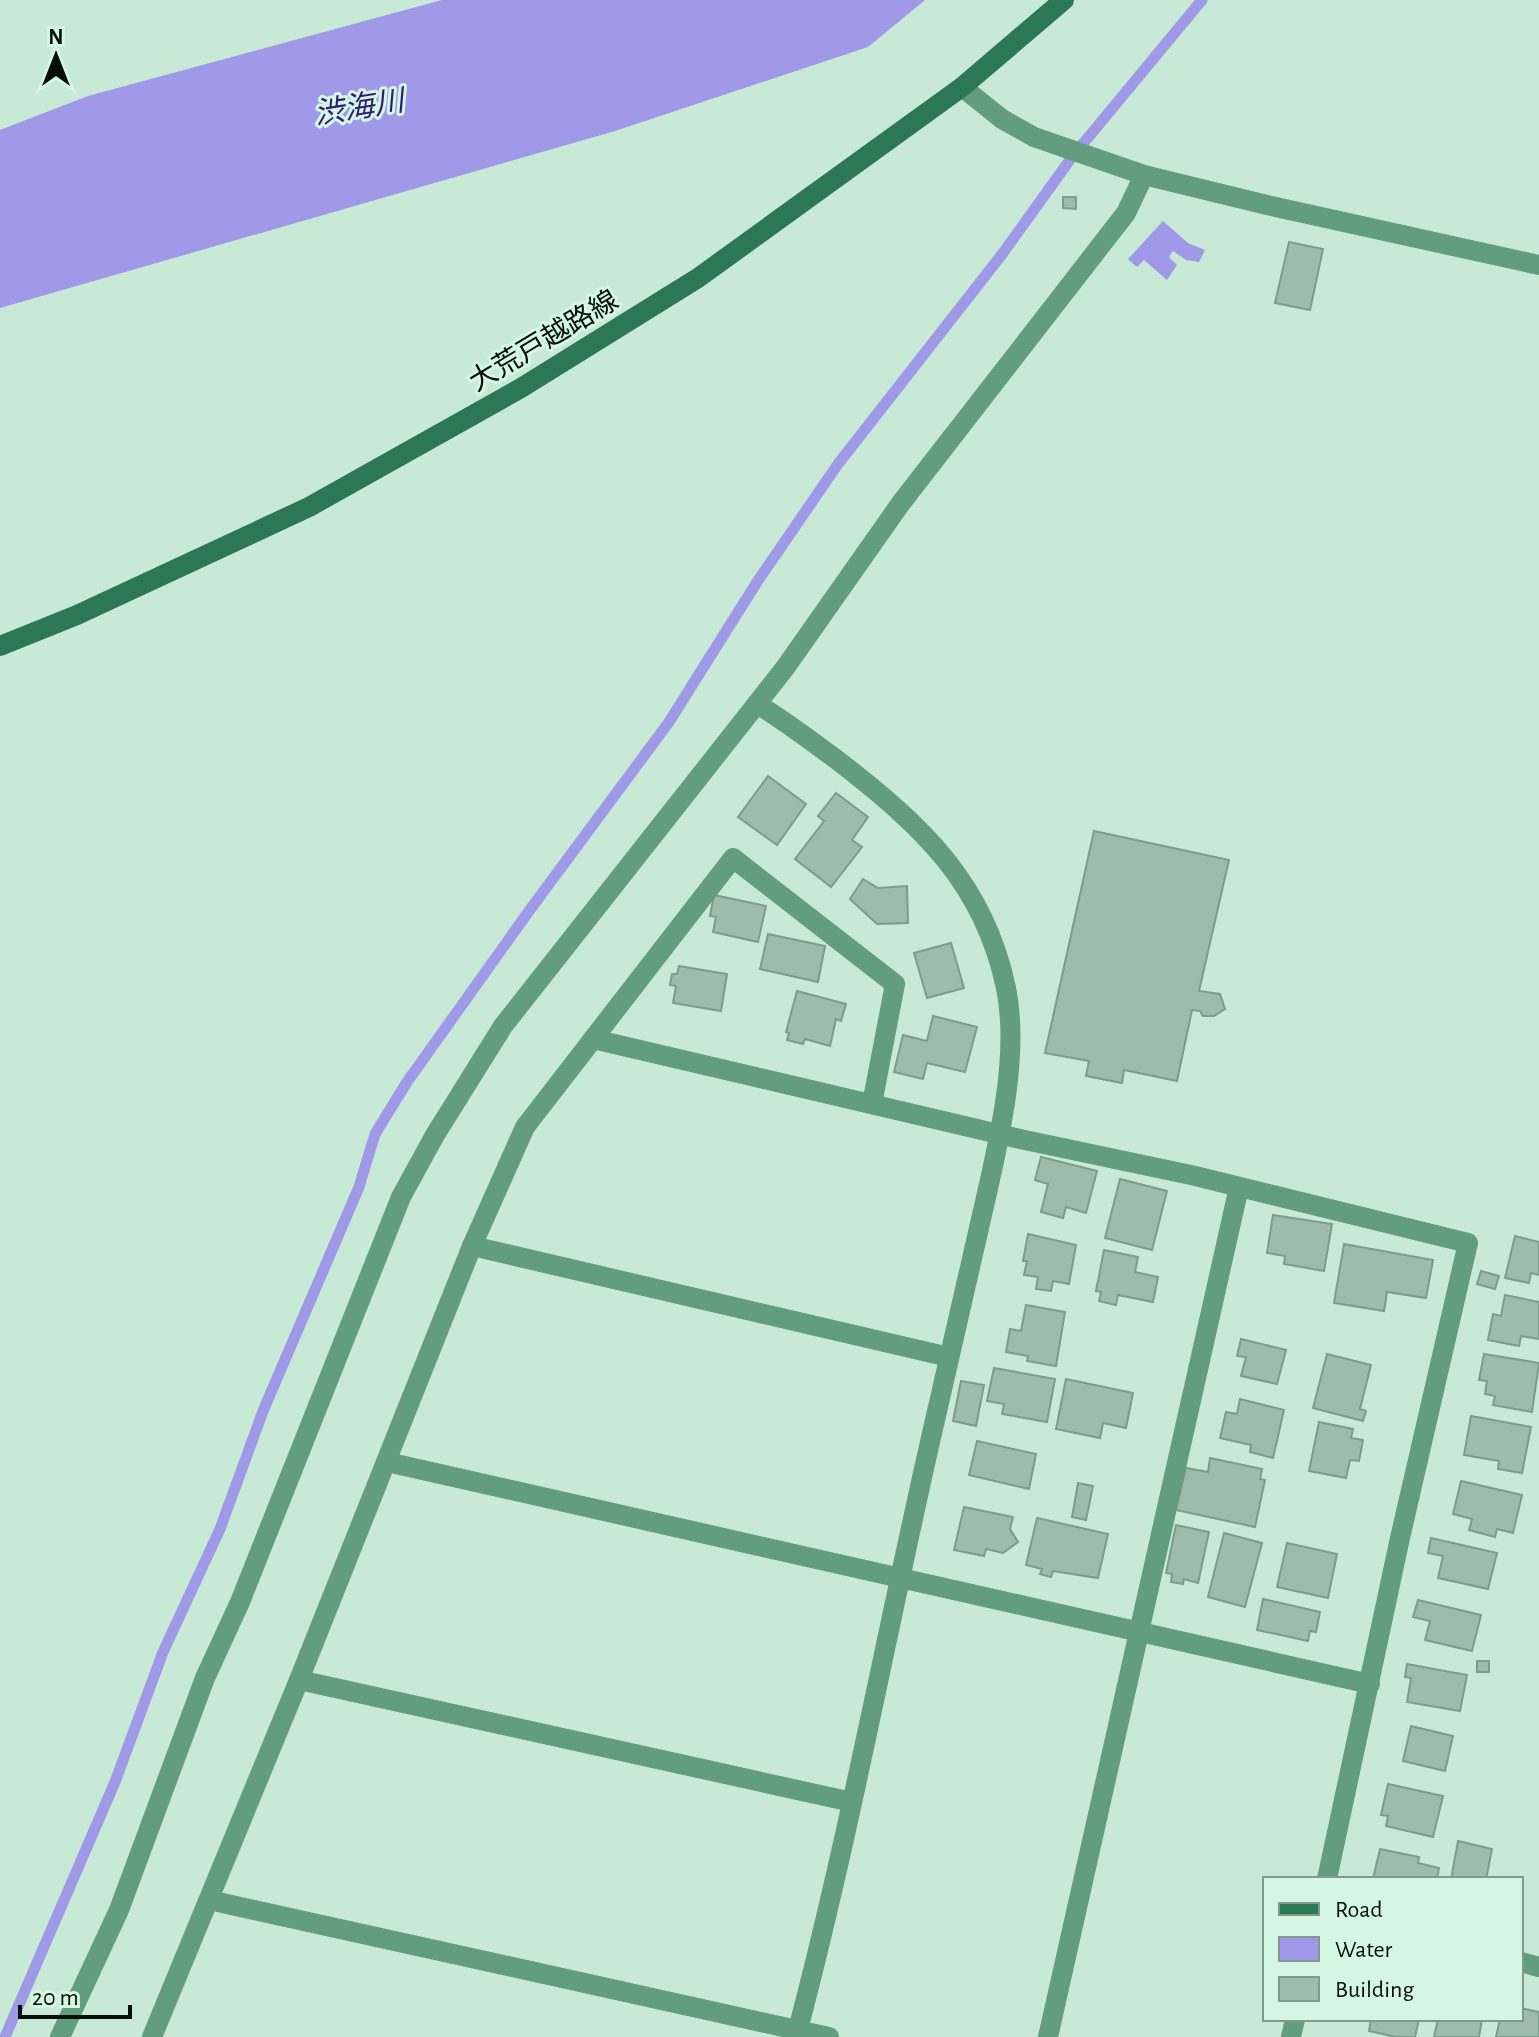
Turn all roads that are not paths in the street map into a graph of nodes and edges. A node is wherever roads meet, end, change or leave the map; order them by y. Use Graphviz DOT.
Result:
graph roads {
  1 [pos="1064,0"];
  2 [pos="962,87"];
  3 [pos="1144,175"];
  4 [pos="1539,265"];
  5 [pos="0,646"];
  6 [pos="757,704"];
  7 [pos="593,1039"];
  8 [pos="872,1104"];
  9 [pos="1000,1132"];
  10 [pos="1239,1187"];
  11 [pos="472,1246"];
  12 [pos="949,1357"];
  13 [pos="387,1462"];
  14 [pos="899,1579"];
  15 [pos="1138,1632"];
  16 [pos="299,1680"];
  17 [pos="1370,1684"];
  18 [pos="852,1802"];
  19 [pos="1327,1877"];
  20 [pos="209,1900"];
  21 [pos="797,2033"];
  22 [pos="60,2037"];
  23 [pos="152,2037"];
  24 [pos="829,2037"];
  25 [pos="1048,2037"];
  1 -- 2 [label="main road, 大荒戸越路線"];
  2 -- 3 [label="street"];
  2 -- 5 [label="main road, 大荒戸越路線"];
  3 -- 4 [label="street"];
  3 -- 6 [label="street"];
  6 -- 9 [label="street"];
  6 -- 22 [label="street"];
  7 -- 8 [label="street"];
  7 -- 8 [label="street"];
  7 -- 11 [label="street"];
  8 -- 9 [label="street"];
  9 -- 10 [label="street"];
  9 -- 12 [label="street"];
  10 -- 15 [label="street"];
  10 -- 17 [label="street"];
  11 -- 12 [label="street"];
  11 -- 13 [label="street"];
  12 -- 14 [label="street"];
  13 -- 14 [label="street"];
  13 -- 16 [label="street"];
  14 -- 15 [label="street"];
  14 -- 18 [label="street"];
  15 -- 17 [label="street"];
  15 -- 25 [label="street"];
  16 -- 18 [label="street"];
  16 -- 20 [label="street"];
  17 -- 19 [label="street"];
  18 -- 21 [label="street"];
  20 -- 21 [label="street"];
  20 -- 23 [label="street"];
  21 -- 24 [label="street"];
}
